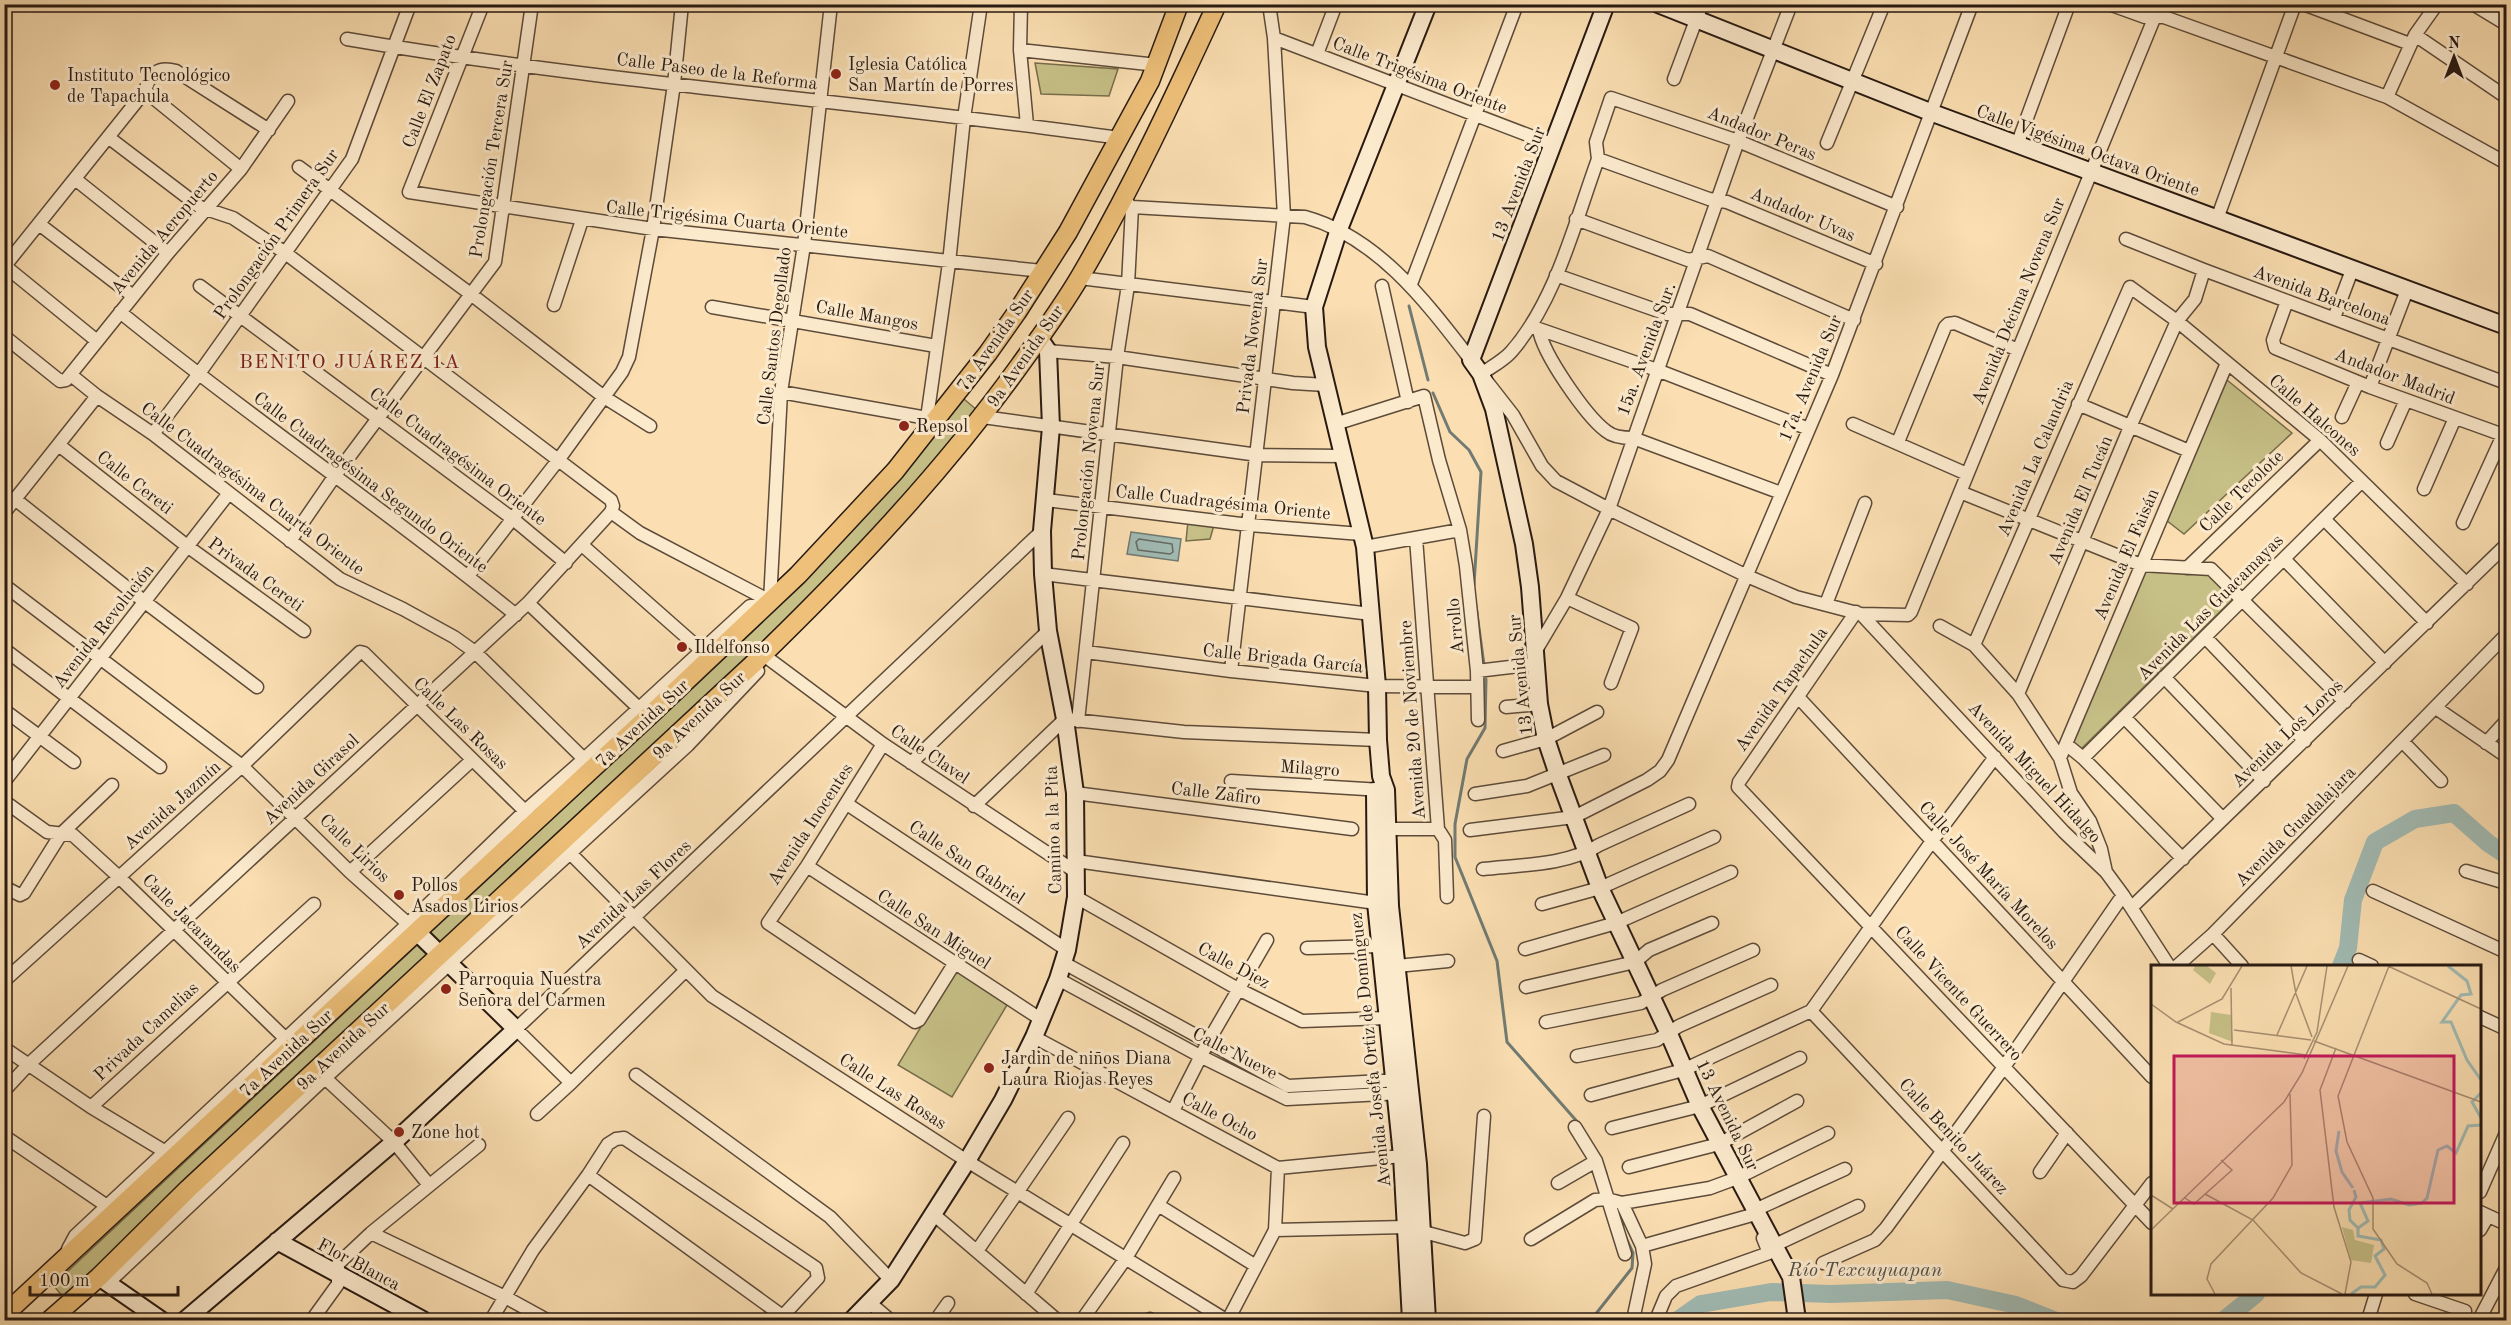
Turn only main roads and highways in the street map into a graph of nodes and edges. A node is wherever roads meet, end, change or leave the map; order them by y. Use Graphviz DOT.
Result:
graph roads {
  1 [pos="1179,4"];
  2 [pos="1217,4"];
  3 [pos="366,1024"];
  4 [pos="361,1045"];
  5 [pos="4,1316"];
  6 [pos="50,1320"];
  1 -- 5 [label="main road, 7a Avenida Sur"];
  2 -- 3 [label="main road, 9a Avenida Sur"];
  3 -- 4 [label="main road"];
  3 -- 6 [label="main road, 9a Avenida Sur"];
}
